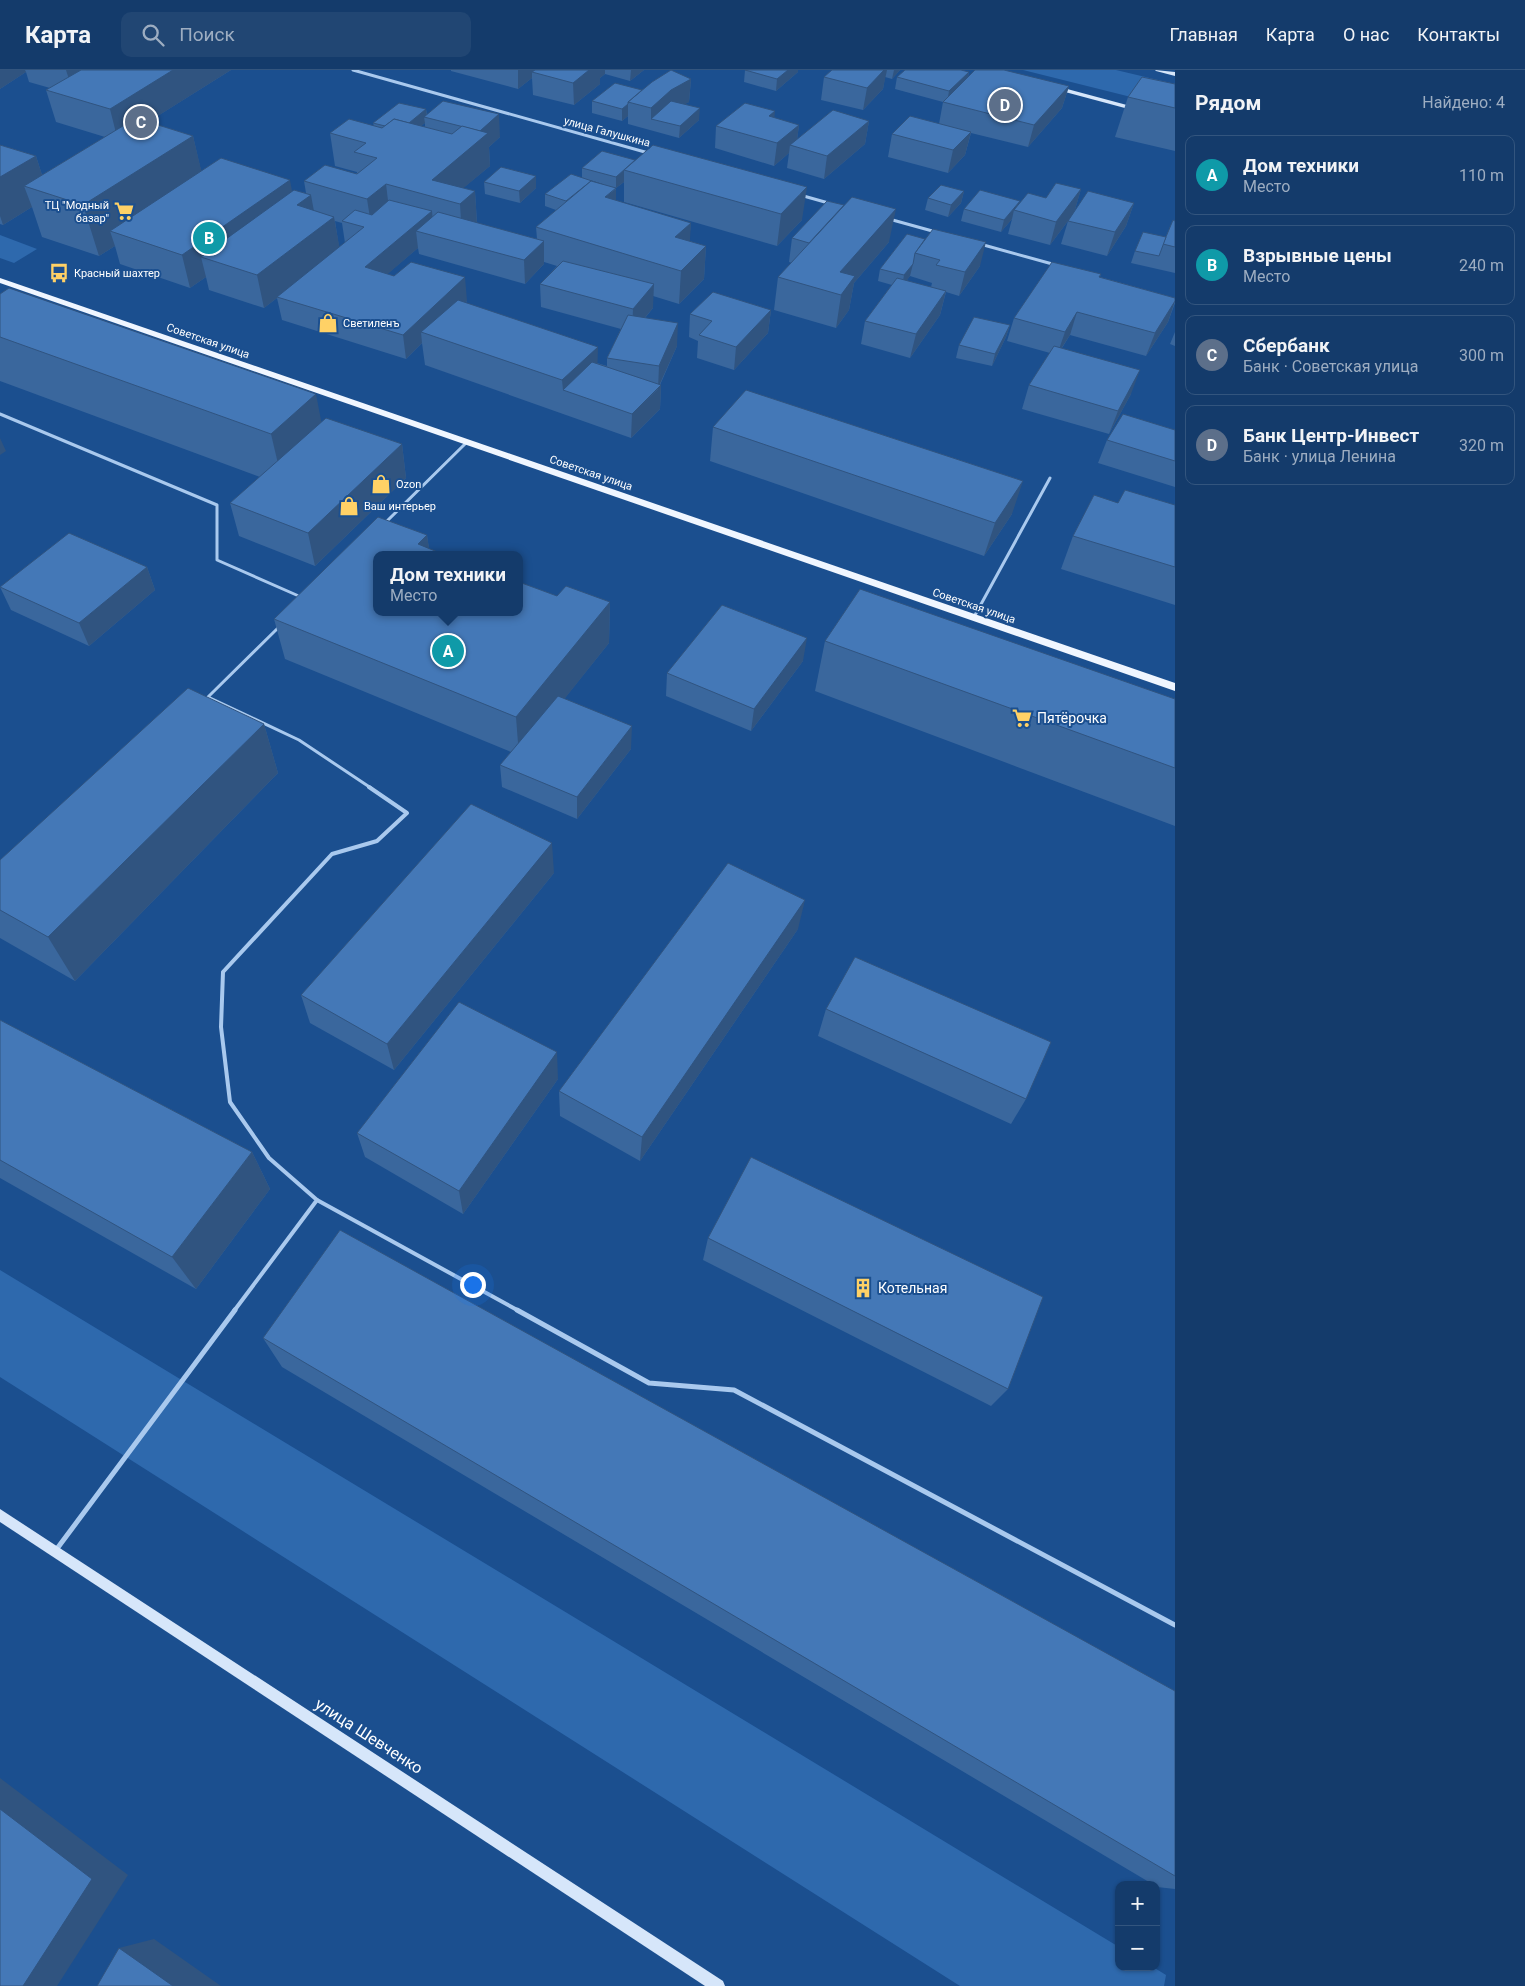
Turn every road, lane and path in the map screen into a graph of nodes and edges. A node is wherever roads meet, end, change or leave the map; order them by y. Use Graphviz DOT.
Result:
graph roads {
  1 [pos="353,70"];
  2 [pos="1158,70"];
  3 [pos="1175,74"];
  4 [pos="1051,87"];
  5 [pos="1146,111"];
  6 [pos="658,156"];
  7 [pos="792,193"];
  8 [pos="840,206"];
  9 [pos="888,219"];
  10 [pos="946,235"];
  11 [pos="974,243"];
  12 [pos="1060,266"];
  13 [pos="0,280"];
  14 [pos="0,414"];
  15 [pos="466,442"];
  16 [pos="1050,478"];
  17 [pos="383,524"];
  18 [pos="307,600"];
  19 [pos="974,617"];
  20 [pos="286,620"];
  21 [pos="1175,687"];
  22 [pos="208,697"];
  23 [pos="202,703"];
  24 [pos="317,1200"];
  25 [pos="0,1515"];
  26 [pos="55,1551"];
  27 [pos="1175,1625"];
  28 [pos="718,1986"];
  1 -- 6 [label="street, улица Галушкина"];
  2 -- 3 [label="main road"];
  4 -- 5 [label="main road"];
  7 -- 8 [label="street"];
  9 -- 10 [label="street"];
  11 -- 12 [label="street"];
  13 -- 15 [label="main road, Советская улица"];
  14 -- 18 [label="lane"];
  15 -- 17 [label="lane"];
  15 -- 19 [label="main road, Советская улица"];
  16 -- 19 [label="lane"];
  19 -- 21 [label="main road, Советская улица"];
  20 -- 22 [label="lane"];
  22 -- 23 [label="lane"];
  22 -- 24 [label="lane"];
  24 -- 26 [label="lane"];
  24 -- 27 [label="lane"];
  25 -- 26 [label="main road, улица Шевченко"];
  26 -- 28 [label="main road, улица Шевченко"];
}
